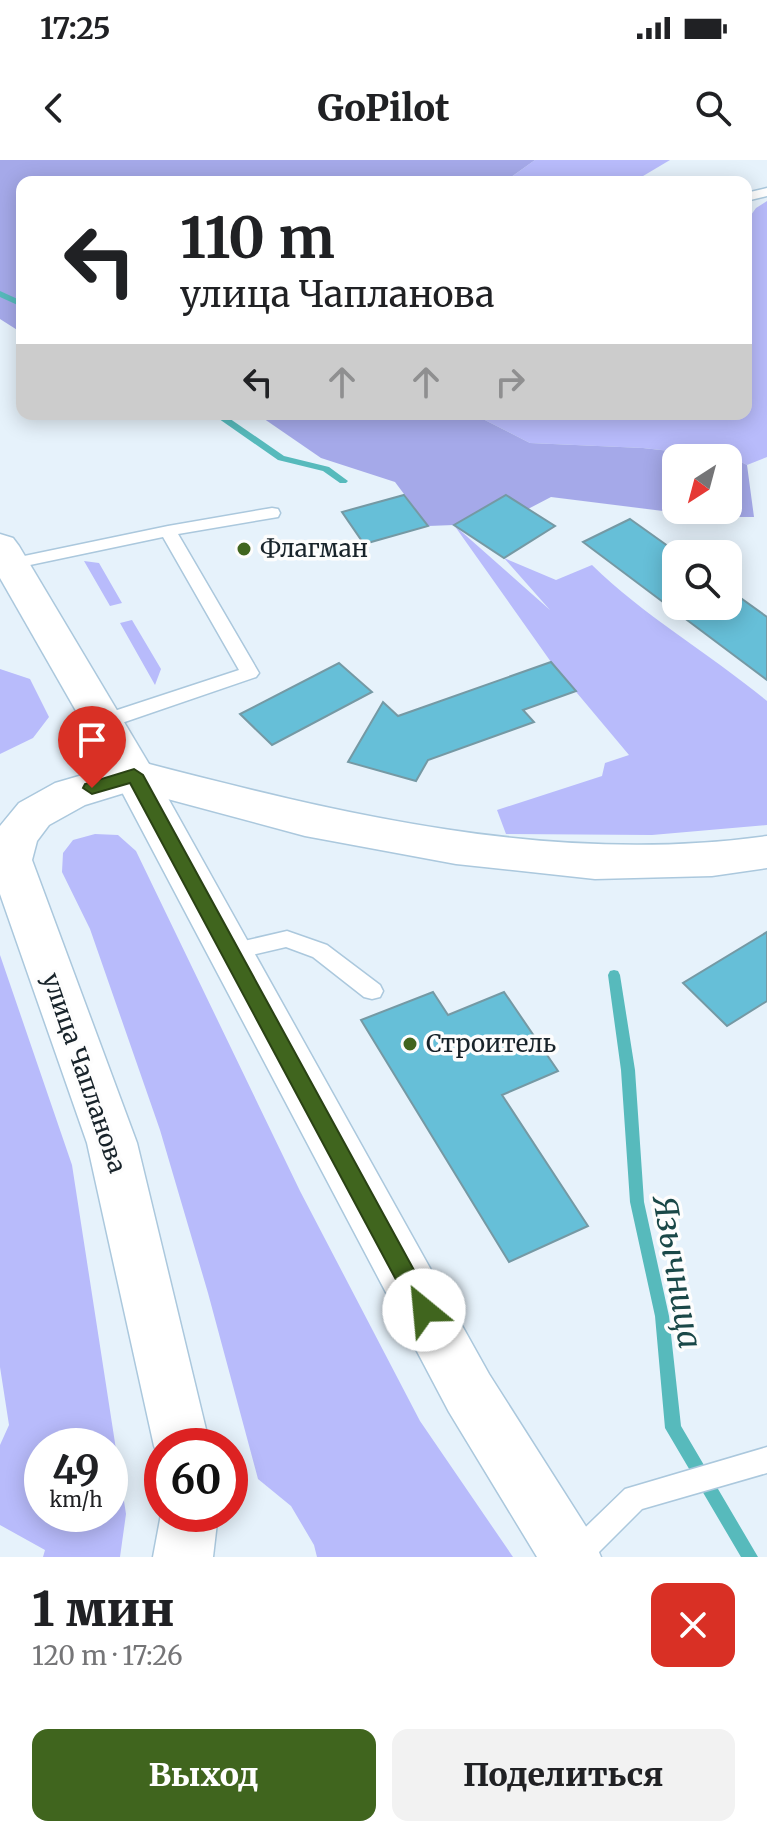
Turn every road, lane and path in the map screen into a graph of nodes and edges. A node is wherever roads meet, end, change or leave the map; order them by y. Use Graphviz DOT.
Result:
graph roads {
  1 [pos="272,513"];
  2 [pos="168,531"];
  3 [pos="6,555"];
  4 [pos="103,722"];
  5 [pos="134,775"];
  6 [pos="767,852"];
  7 [pos="231,952"];
  8 [pos="372,991"];
  9 [pos="178,1428"];
  10 [pos="756,1463"];
  11 [pos="186,1532"];
  12 [pos="183,1557"];
  13 [pos="573,1557"];
  1 -- 2 [label="lane"];
  2 -- 3 [label="lane"];
  2 -- 4 [label="lane"];
  3 -- 4 [label="main road"];
  4 -- 5 [label="main road"];
  5 -- 6 [label="main road"];
  5 -- 7 [label="main road"];
  5 -- 9 [label="main road, улица Чапланова"];
  7 -- 8 [label="lane"];
  7 -- 13 [label="main road"];
  10 -- 13 [label="lane"];
  11 -- 12 [label="main road"];
}
